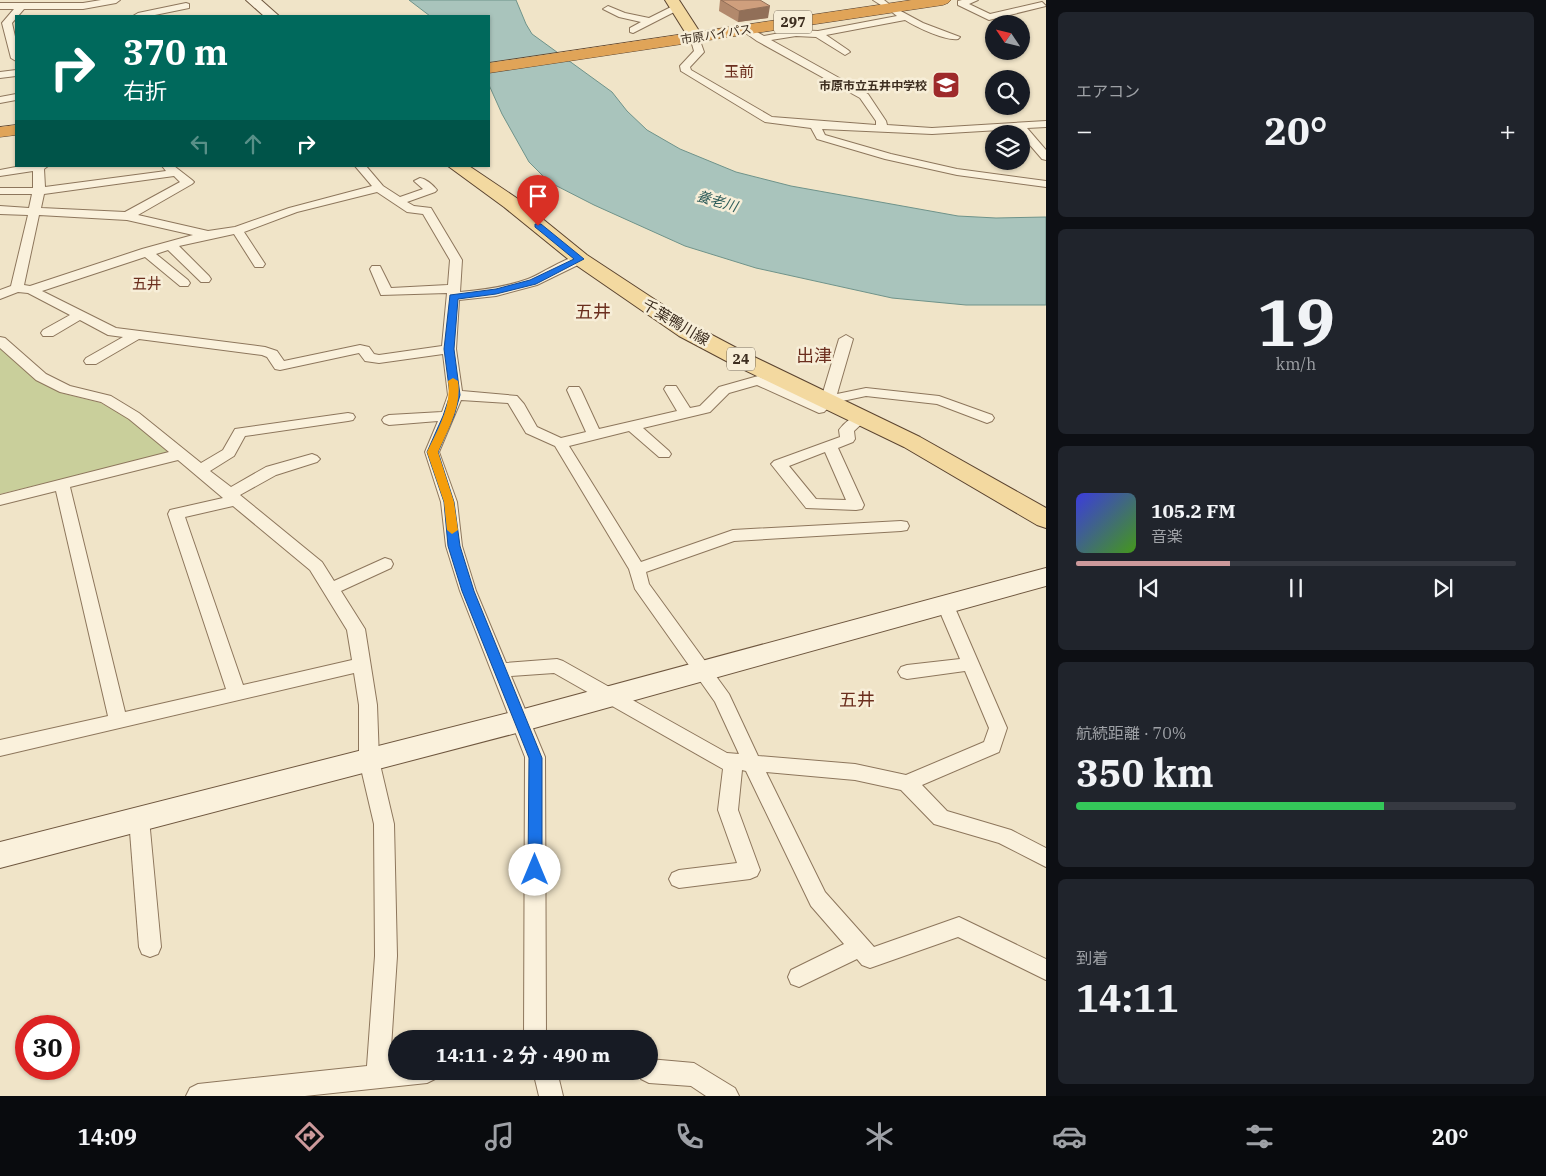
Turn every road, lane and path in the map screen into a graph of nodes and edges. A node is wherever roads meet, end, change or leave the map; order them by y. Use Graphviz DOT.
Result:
graph roads {
  1 [pos="116,0"];
  2 [pos="253,0"];
  3 [pos="911,0"];
  4 [pos="943,0"];
  5 [pos="974,0"];
  6 [pos="183,2"];
  7 [pos="674,4"];
  8 [pos="884,4"];
  9 [pos="1042,4"];
  10 [pos="0,6"];
  11 [pos="21,6"];
  12 [pos="608,10"];
  13 [pos="155,15"];
  14 [pos="193,15"];
  15 [pos="271,15"];
  16 [pos="906,17"];
  17 [pos="650,21"];
  18 [pos="745,29"];
  19 [pos="693,34"];
  20 [pos="818,34"];
  21 [pos="955,37"];
  22 [pos="638,38"];
  23 [pos="13,39"];
  24 [pos="760,39"];
  25 [pos="15,52"];
  26 [pos="845,52"];
  27 [pos="490,61"];
  28 [pos="490,68"];
  29 [pos="15,73"];
  30 [pos="0,75"];
  31 [pos="15,97"];
  32 [pos="0,100"];
  33 [pos="1046,124"];
  34 [pos="815,125"];
  35 [pos="1030,125"];
  36 [pos="882,128"];
  37 [pos="985,128"];
  38 [pos="15,130"];
  39 [pos="0,132"];
  40 [pos="15,136"];
  41 [pos="0,138"];
  42 [pos="1030,139"];
  43 [pos="1046,157"];
  44 [pos="40,167"];
  45 [pos="361,167"];
  46 [pos="458,167"];
  47 [pos="170,170"];
  48 [pos="0,173"];
  49 [pos="420,182"];
  50 [pos="1046,184"];
  51 [pos="379,188"];
  52 [pos="0,191"];
  53 [pos="39,191"];
  54 [pos="399,201"];
  55 [pos="0,210"];
  56 [pos="34,211"];
  57 [pos="127,216"];
  58 [pos="237,230"];
  59 [pos="207,235"];
  60 [pos="170,245"];
  61 [pos="146,252"];
  62 [pos="580,259"];
  63 [pos="259,264"];
  64 [pos="376,269"];
  65 [pos="205,279"];
  66 [pos="184,282"];
  67 [pos="17,288"];
  68 [pos="31,290"];
  69 [pos="454,293"];
  70 [pos="0,295"];
  71 [pos="79,315"];
  72 [pos="48,333"];
  73 [pos="137,335"];
  74 [pos="846,339"];
  75 [pos="0,341"];
  76 [pos="449,349"];
  77 [pos="91,361"];
  78 [pos="574,390"];
  79 [pos="671,390"];
  80 [pos="455,395"];
  81 [pos="828,400"];
  82 [pos="686,414"];
  83 [pos="448,416"];
  84 [pos="348,417"];
  85 [pos="862,417"];
  86 [pos="988,418"];
  87 [pos="389,420"];
  88 [pos="633,427"];
  89 [pos="595,436"];
  90 [pos="560,443"];
  91 [pos="830,446"];
  92 [pos="181,454"];
  93 [pos="664,454"];
  94 [pos="312,459"];
  95 [pos="200,470"];
  96 [pos="62,485"];
  97 [pos="232,497"];
  98 [pos="0,500"];
  99 [pos="1046,519"];
  100 [pos="901,526"];
  101 [pos="385,564"];
  102 [pos="636,569"];
  103 [pos="1046,576"];
  104 [pos="331,589"];
  105 [pos="946,605"];
  106 [pos="363,664"];
  107 [pos="970,664"];
  108 [pos="499,670"];
  109 [pos="703,672"];
  110 [pos="907,672"];
  111 [pos="236,692"];
  112 [pos="611,696"];
  113 [pos="118,719"];
  114 [pos="520,721"];
  115 [pos="0,748"];
  116 [pos="369,760"];
  117 [pos="742,762"];
  118 [pos="908,784"];
  119 [pos="139,819"];
  120 [pos="0,855"];
  121 [pos="1046,858"];
  122 [pos="679,879"];
  123 [pos="150,947"];
  124 [pos="861,947"];
  125 [pos="1046,970"];
  126 [pos="799,977"];
  127 [pos="535,1030"];
  128 [pos="658,1072"];
  129 [pos="388,1075"];
  130 [pos="378,1076"];
  131 [pos="548,1080"];
  132 [pos="273,1091"];
  133 [pos="198,1096"];
  134 [pos="551,1096"];
  135 [pos="727,1096"];
  1 -- 11 [label="street"];
  2 -- 15 [label="street"];
  3 -- 8 [label="highway, 市原バイパス / 297"];
  4 -- 8 [label="highway, 市原バイパス / 297"];
  5 -- 9 [label="street"];
  6 -- 13 [label="street"];
  6 -- 14 [label="street"];
  7 -- 17 [label="street"];
  7 -- 19 [label="main road"];
  8 -- 16 [label="street"];
  8 -- 18 [label="highway, 市原バイパス / 297"];
  8 -- 19 [label="highway, 市原バイパス / 297"];
  10 -- 11 [label="street"];
  11 -- 23 [label="street"];
  12 -- 17 [label="street"];
  16 -- 20 [label="street"];
  16 -- 21 [label="street"];
  17 -- 22 [label="street"];
  18 -- 19 [label="highway, 市原バイパス / 297"];
  18 -- 24 [label="street"];
  19 -- 22 [label="highway, 市原バイパス / 297"];
  19 -- 34 [label="street"];
  20 -- 24 [label="street"];
  20 -- 26 [label="street"];
  22 -- 27 [label="highway, 市原バイパス / 297"];
  22 -- 28 [label="highway, 市原バイパス / 297"];
  23 -- 25 [label="street"];
  24 -- 36 [label="street"];
  29 -- 30 [label="street"];
  31 -- 32 [label="street"];
  33 -- 35 [label="street"];
  34 -- 36 [label="street"];
  34 -- 50 [label="street"];
  36 -- 37 [label="street"];
  38 -- 39 [label="highway"];
  40 -- 41 [label="highway"];
  42 -- 43 [label="street"];
  44 -- 48 [label="street"];
  44 -- 53 [label="street"];
  45 -- 51 [label="street"];
  46 -- 62 [label="main road, 千葉鴨川線 / 24"];
  47 -- 53 [label="street"];
  47 -- 57 [label="street"];
  49 -- 54 [label="street"];
  51 -- 54 [label="street"];
  51 -- 58 [label="street"];
  52 -- 53 [label="street"];
  53 -- 56 [label="street"];
  54 -- 69 [label="street"];
  55 -- 56 [label="street"];
  56 -- 57 [label="street"];
  56 -- 67 [label="street"];
  57 -- 59 [label="street"];
  58 -- 59 [label="street"];
  58 -- 63 [label="street"];
  59 -- 60 [label="street"];
  60 -- 61 [label="street"];
  60 -- 65 [label="street"];
  61 -- 66 [label="street"];
  61 -- 68 [label="street"];
  62 -- 69 [label="street"];
  62 -- 81 [label="main road, 千葉鴨川線 / 24"];
  64 -- 69 [label="street"];
  67 -- 68 [label="street"];
  67 -- 70 [label="street"];
  68 -- 71 [label="street"];
  69 -- 76 [label="street"];
  71 -- 72 [label="street"];
  71 -- 73 [label="street"];
  73 -- 76 [label="street"];
  73 -- 77 [label="street"];
  74 -- 81 [label="street"];
  75 -- 92 [label="street"];
  76 -- 80 [label="street"];
  78 -- 89 [label="street"];
  79 -- 82 [label="street"];
  80 -- 83 [label="street"];
  80 -- 90 [label="street"];
  81 -- 82 [label="street"];
  81 -- 85 [label="main road, 千葉鴨川線 / 24"];
  81 -- 86 [label="street"];
  82 -- 88 [label="street"];
  83 -- 87 [label="street"];
  83 -- 108 [label="street"];
  84 -- 95 [label="street"];
  85 -- 91 [label="street"];
  85 -- 99 [label="main road, 千葉鴨川線 / 24"];
  88 -- 89 [label="street"];
  88 -- 93 [label="street"];
  89 -- 90 [label="street"];
  90 -- 102 [label="street"];
  91 -- 91 [label="street"];
  92 -- 95 [label="street"];
  92 -- 96 [label="street"];
  94 -- 97 [label="street"];
  95 -- 97 [label="street"];
  96 -- 98 [label="street"];
  96 -- 113 [label="street"];
  97 -- 104 [label="street"];
  97 -- 111 [label="street"];
  100 -- 102 [label="street"];
  101 -- 104 [label="street"];
  102 -- 109 [label="street"];
  103 -- 105 [label="street"];
  104 -- 106 [label="street"];
  105 -- 107 [label="street"];
  105 -- 109 [label="street"];
  106 -- 111 [label="street"];
  106 -- 116 [label="street"];
  107 -- 110 [label="street"];
  107 -- 118 [label="street"];
  108 -- 112 [label="street"];
  108 -- 114 [label="street"];
  109 -- 112 [label="street"];
  109 -- 117 [label="street"];
  111 -- 113 [label="street"];
  112 -- 114 [label="street"];
  112 -- 117 [label="street"];
  113 -- 115 [label="street"];
  114 -- 116 [label="street"];
  114 -- 127 [label="street"];
  116 -- 119 [label="street"];
  116 -- 130 [label="street"];
  117 -- 118 [label="street"];
  117 -- 122 [label="street"];
  117 -- 124 [label="street"];
  118 -- 121 [label="street"];
  119 -- 120 [label="street"];
  119 -- 123 [label="street"];
  124 -- 125 [label="street"];
  124 -- 126 [label="street"];
  128 -- 135 [label="street"];
  129 -- 130 [label="street"];
  130 -- 132 [label="street"];
  131 -- 134 [label="street"];
  132 -- 133 [label="street"];
}
